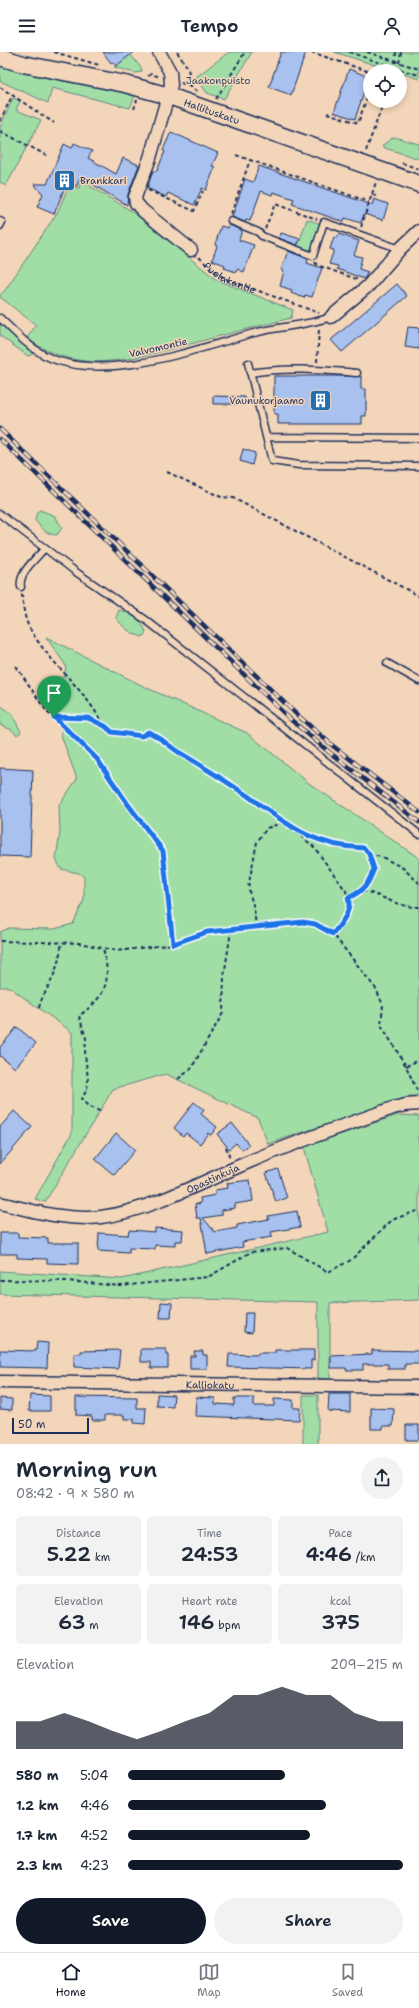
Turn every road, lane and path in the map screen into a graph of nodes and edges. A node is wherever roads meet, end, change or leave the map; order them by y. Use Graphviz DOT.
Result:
graph roads {
  1 [pos="158,52"];
  2 [pos="177,52"];
  3 [pos="245,52"];
  4 [pos="311,52"];
  5 [pos="348,52"];
  6 [pos="367,52"];
  7 [pos="396,52"];
  8 [pos="401,52"];
  9 [pos="0,57"];
  10 [pos="395,61"];
  11 [pos="399,62"];
  12 [pos="383,64"];
  13 [pos="419,69"];
  14 [pos="363,70"];
  15 [pos="407,72"];
  16 [pos="151,74"];
  17 [pos="419,75"];
  18 [pos="160,77"];
  19 [pos="186,84"];
  20 [pos="0,87"];
  21 [pos="13,94"];
  22 [pos="169,96"];
  23 [pos="216,99"];
  24 [pos="137,100"];
  25 [pos="363,108"];
  26 [pos="381,108"];
  27 [pos="134,109"];
  28 [pos="327,113"];
  29 [pos="0,121"];
  30 [pos="54,122"];
  31 [pos="0,132"];
  32 [pos="366,151"];
  33 [pos="236,155"];
  34 [pos="48,156"];
  35 [pos="250,160"];
  36 [pos="377,178"];
  37 [pos="419,184"];
  38 [pos="140,186"];
  39 [pos="203,191"];
  40 [pos="372,195"];
  41 [pos="376,196"];
  42 [pos="370,202"];
  43 [pos="0,221"];
  44 [pos="230,221"];
  45 [pos="324,222"];
  46 [pos="0,226"];
  47 [pos="419,231"];
  48 [pos="258,232"];
  49 [pos="358,234"];
  50 [pos="400,249"];
  51 [pos="190,250"];
  52 [pos="313,256"];
  53 [pos="368,286"];
  54 [pos="331,317"];
  55 [pos="0,318"];
  56 [pos="319,329"];
  57 [pos="248,363"];
  58 [pos="317,369"];
  59 [pos="250,373"];
  60 [pos="357,373"];
  61 [pos="267,437"];
  62 [pos="419,438"];
  63 [pos="419,466"];
  64 [pos="167,472"];
  65 [pos="0,514"];
  66 [pos="44,549"];
  67 [pos="21,587"];
  68 [pos="419,596"];
  69 [pos="387,663"];
  70 [pos="16,666"];
  71 [pos="419,680"];
  72 [pos="54,717"];
  73 [pos="105,726"];
  74 [pos="284,822"];
  75 [pos="293,829"];
  76 [pos="419,834"];
  77 [pos="369,854"];
  78 [pos="419,883"];
  79 [pos="362,891"];
  80 [pos="348,898"];
  81 [pos="419,907"];
  82 [pos="256,928"];
  83 [pos="231,931"];
  84 [pos="333,934"];
  85 [pos="0,941"];
  86 [pos="62,942"];
  87 [pos="173,944"];
  88 [pos="103,948"];
  89 [pos="40,1008"];
  90 [pos="419,1060"];
  91 [pos="406,1066"];
  92 [pos="178,1079"];
  93 [pos="419,1094"];
  94 [pos="419,1104"];
  95 [pos="100,1111"];
  96 [pos="226,1147"];
  97 [pos="231,1162"];
  98 [pos="0,1203"];
  99 [pos="419,1210"];
  100 [pos="0,1280"];
  101 [pos="0,1382"];
  102 [pos="419,1387"];
  1 -- 22 [label="street"];
  2 -- 19 [label="path"];
  3 -- 23 [label="path"];
  4 -- 14 [label="path"];
  5 -- 12 [label="path"];
  6 -- 10 [label="path"];
  7 -- 10 [label="path"];
  8 -- 11 [label="path"];
  9 -- 22 [label="street, Hallituskatu"];
  10 -- 11 [label="path"];
  11 -- 13 [label="path"];
  15 -- 17 [label="path"];
  16 -- 18 [label="path"];
  20 -- 21 [label="path"];
  21 -- 29 [label="path"];
  21 -- 30 [label="path"];
  22 -- 37 [label="street, Hallituskatu"];
  22 -- 38 [label="street"];
  24 -- 27 [label="path"];
  25 -- 28 [label="path"];
  26 -- 32 [label="path"];
  31 -- 34 [label="path"];
  33 -- 35 [label="path"];
  35 -- 42 [label="path"];
  35 -- 44 [label="path"];
  36 -- 40 [label="path"];
  38 -- 39 [label="path"];
  38 -- 51 [label="street"];
  40 -- 41 [label="path"];
  40 -- 42 [label="path"];
  42 -- 49 [label="path"];
  43 -- 46 [label="lane"];
  44 -- 48 [label="lane"];
  45 -- 48 [label="path"];
  45 -- 49 [label="lane"];
  45 -- 52 [label="lane"];
  47 -- 50 [label="street"];
  48 -- 52 [label="lane"];
  49 -- 50 [label="lane"];
  50 -- 53 [label="street"];
  51 -- 54 [label="path, Puolakantie"];
  52 -- 53 [label="path"];
  53 -- 54 [label="street"];
  54 -- 55 [label="lane, Valvomontie"];
  56 -- 58 [label="path"];
  57 -- 59 [label="lane"];
  58 -- 59 [label="lane"];
  58 -- 60 [label="lane"];
  59 -- 61 [label="lane"];
  61 -- 62 [label="lane"];
  61 -- 63 [label="lane"];
  64 -- 68 [label="path"];
  65 -- 66 [label="lane"];
  66 -- 67 [label="lane"];
  66 -- 76 [label="lane"];
  67 -- 73 [label="path"];
  69 -- 71 [label="lane"];
  70 -- 72 [label="path"];
  72 -- 73 [label="path"];
  72 -- 87 [label="path"];
  73 -- 74 [label="path"];
  74 -- 75 [label="path"];
  74 -- 82 [label="path"];
  75 -- 77 [label="path"];
  75 -- 80 [label="path"];
  77 -- 78 [label="path"];
  77 -- 79 [label="path"];
  79 -- 80 [label="path"];
  79 -- 81 [label="path"];
  80 -- 84 [label="path"];
  82 -- 83 [label="path"];
  82 -- 84 [label="path"];
  83 -- 87 [label="path"];
  83 -- 92 [label="path"];
  84 -- 91 [label="path"];
  85 -- 86 [label="path"];
  86 -- 88 [label="path"];
  86 -- 89 [label="path"];
  87 -- 88 [label="path"];
  88 -- 95 [label="path"];
  90 -- 91 [label="path"];
  91 -- 93 [label="path"];
  94 -- 98 [label="street, Opastinkuja"];
  96 -- 97 [label="path"];
  99 -- 100 [label="path"];
  101 -- 102 [label="street, Kalliokatu"];
}
